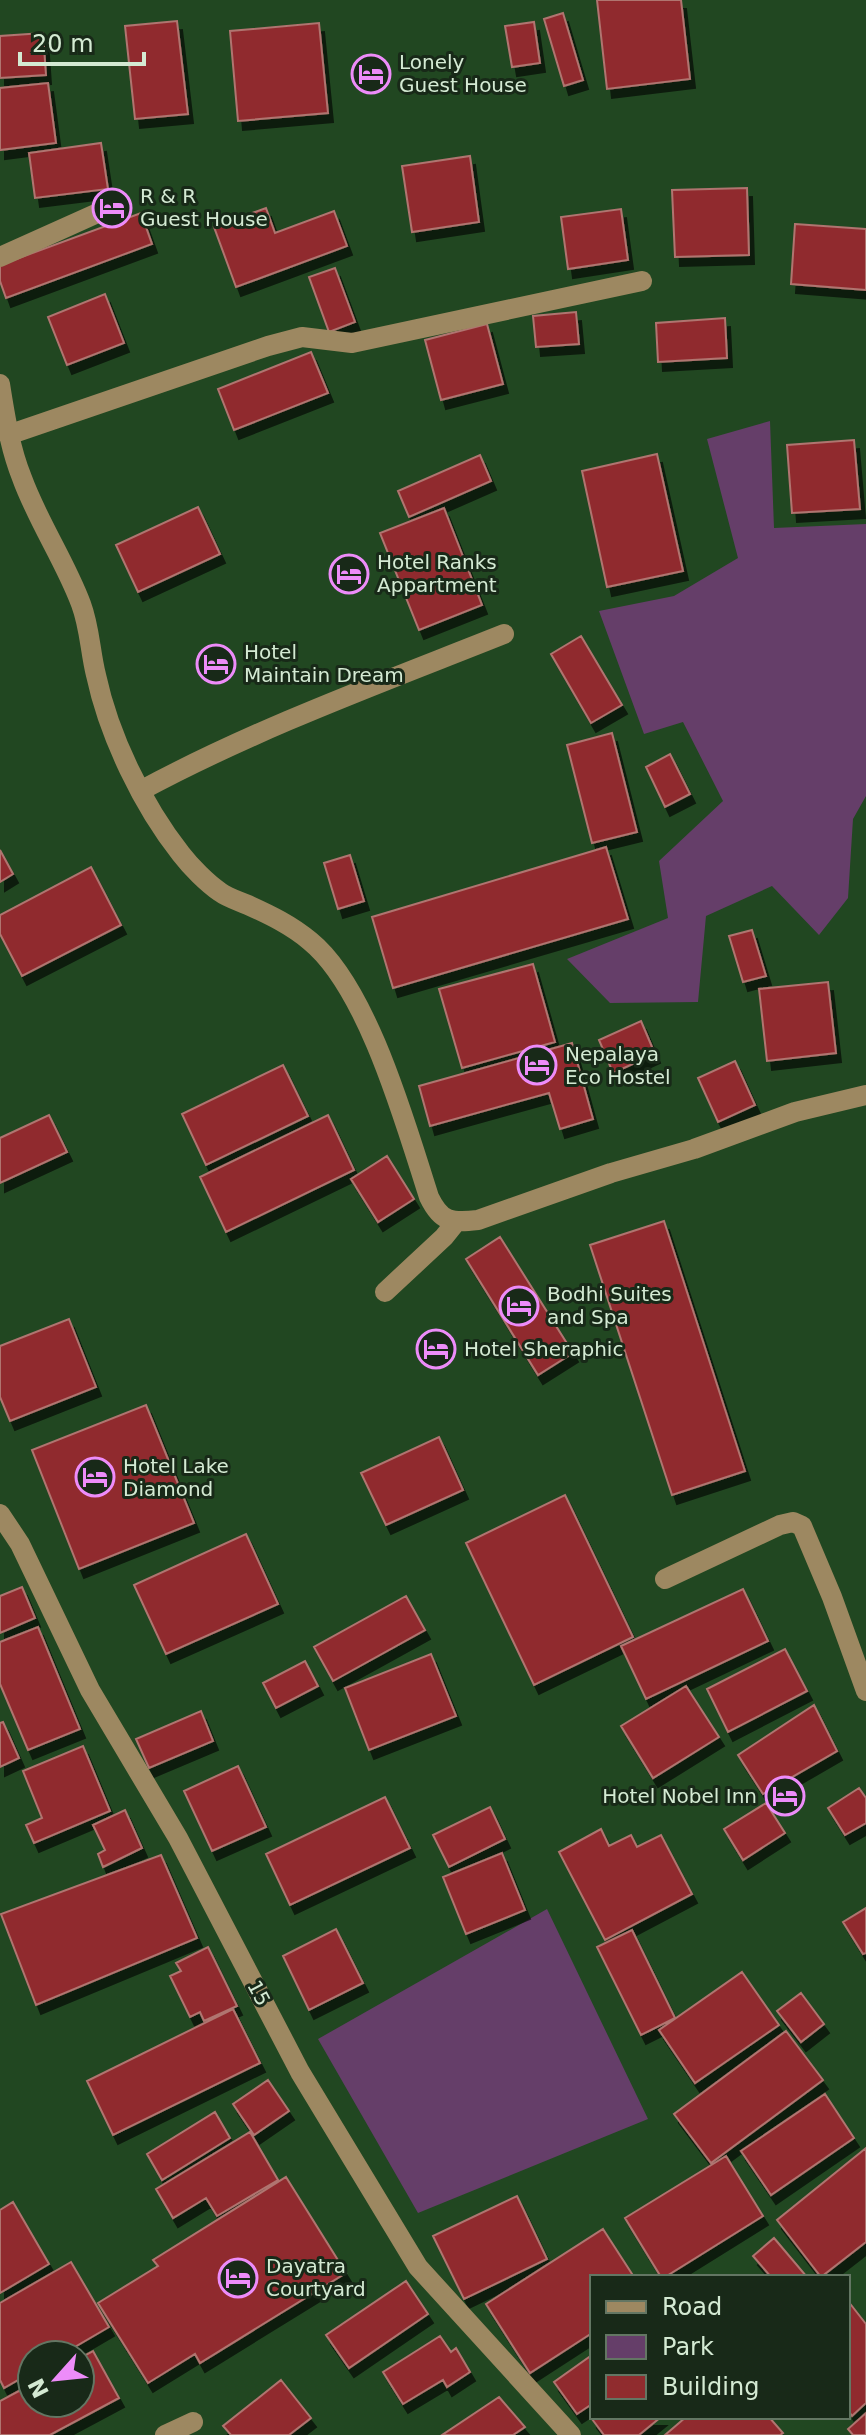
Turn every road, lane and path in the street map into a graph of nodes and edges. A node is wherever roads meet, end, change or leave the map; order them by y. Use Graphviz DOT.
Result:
graph roads {
  1 [pos="111,207"];
  2 [pos="0,257"];
  3 [pos="642,281"];
  4 [pos="0,384"];
  5 [pos="8,435"];
  6 [pos="504,634"];
  7 [pos="140,791"];
  8 [pos="866,1095"];
  9 [pos="456,1222"];
  10 [pos="385,1292"];
  11 [pos="0,1514"];
  12 [pos="665,1579"];
  13 [pos="866,1691"];
  14 [pos="193,2422"];
  15 [pos="165,2435"];
  16 [pos="571,2435"];
  1 -- 2 [label="street"];
  3 -- 5 [label="street"];
  4 -- 5 [label="street"];
  5 -- 7 [label="street"];
  6 -- 7 [label="street"];
  7 -- 9 [label="street"];
  8 -- 9 [label="street"];
  9 -- 10 [label="street"];
  11 -- 16 [label="street, 15 / 15"];
  12 -- 13 [label="street"];
  14 -- 15 [label="street"];
}
